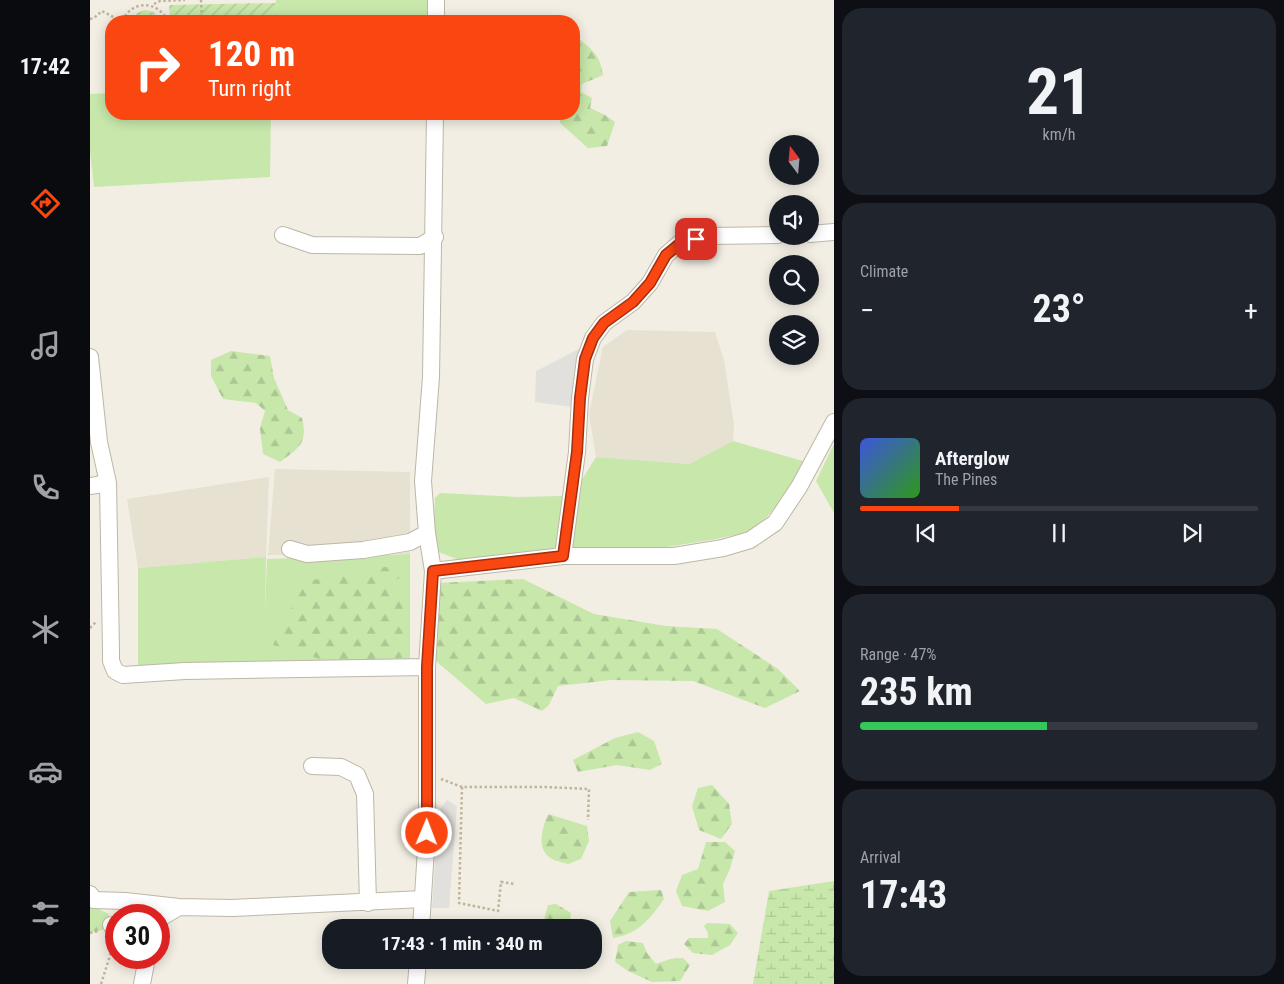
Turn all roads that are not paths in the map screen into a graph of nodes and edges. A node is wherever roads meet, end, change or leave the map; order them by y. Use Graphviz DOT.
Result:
graph roads {
  1 [pos="436,0"];
  2 [pos="436,15"];
  3 [pos="435,120"];
  4 [pos="834,232"];
  5 [pos="819,233"];
  6 [pos="283,235"];
  7 [pos="769,235"];
  8 [pos="434,237"];
  9 [pos="90,357"];
  10 [pos="834,422"];
  11 [pos="108,483"];
  12 [pos="90,486"];
  13 [pos="426,533"];
  14 [pos="290,549"];
  15 [pos="563,556"];
  16 [pos="433,571"];
  17 [pos="427,667"];
  18 [pos="312,766"];
  19 [pos="90,894"];
  20 [pos="423,899"];
  21 [pos="368,903"];
  22 [pos="179,907"];
  23 [pos="170,912"];
  24 [pos="422,919"];
  25 [pos="145,969"];
  26 [pos="417,969"];
  27 [pos="142,984"];
  28 [pos="416,984"];
  1 -- 2 [label="street"];
  3 -- 8 [label="street"];
  4 -- 5 [label="street"];
  6 -- 8 [label="street"];
  7 -- 15 [label="street"];
  8 -- 13 [label="street"];
  9 -- 11 [label="street"];
  10 -- 15 [label="street"];
  11 -- 12 [label="street"];
  11 -- 17 [label="street"];
  13 -- 14 [label="street"];
  13 -- 16 [label="street"];
  15 -- 16 [label="street"];
  16 -- 17 [label="street"];
  17 -- 20 [label="street"];
  18 -- 21 [label="street"];
  19 -- 22 [label="street"];
  20 -- 21 [label="street"];
  20 -- 24 [label="street"];
  21 -- 22 [label="street"];
  22 -- 23 [label="street"];
  25 -- 27 [label="street"];
  26 -- 28 [label="street"];
}
